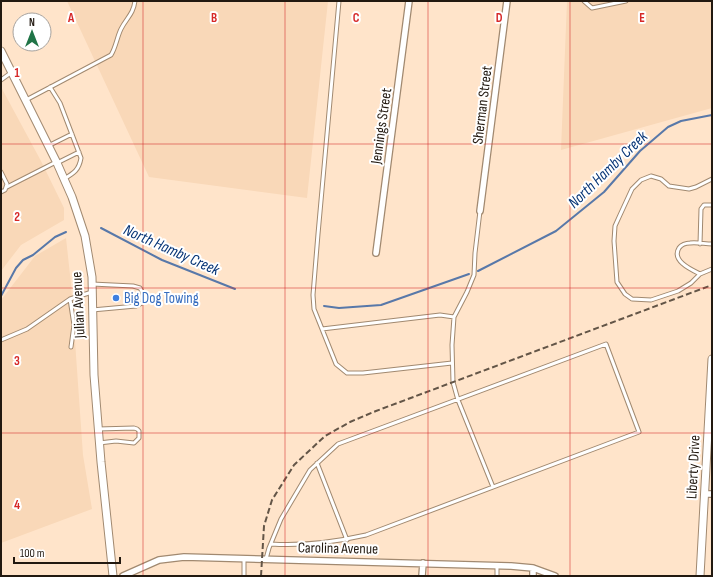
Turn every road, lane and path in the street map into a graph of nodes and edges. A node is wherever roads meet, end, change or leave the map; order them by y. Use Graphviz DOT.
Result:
graph roads {
  1 [pos="135,1"];
  2 [pos="339,1"];
  3 [pos="409,1"];
  4 [pos="508,1"];
  5 [pos="584,1"];
  6 [pos="626,1"];
  7 [pos="1,51"];
  8 [pos="12,72"];
  9 [pos="1,80"];
  10 [pos="50,87"];
  11 [pos="26,101"];
  12 [pos="72,134"];
  13 [pos="48,146"];
  14 [pos="79,152"];
  15 [pos="57,163"];
  16 [pos="1,172"];
  17 [pos="64,179"];
  18 [pos="712,179"];
  19 [pos="7,187"];
  20 [pos="1,192"];
  21 [pos="712,205"];
  22 [pos="480,211"];
  23 [pos="700,244"];
  24 [pos="712,244"];
  25 [pos="376,253"];
  26 [pos="712,269"];
  27 [pos="700,274"];
  28 [pos="92,284"];
  29 [pos="92,292"];
  30 [pos="70,299"];
  31 [pos="92,310"];
  32 [pos="454,317"];
  33 [pos="322,329"];
  34 [pos="1,340"];
  35 [pos="71,347"];
  36 [pos="712,359"];
  37 [pos="452,363"];
  38 [pos="711,386"];
  39 [pos="458,400"];
  40 [pos="98,429"];
  41 [pos="99,442"];
  42 [pos="317,463"];
  43 [pos="493,487"];
  44 [pos="708,494"];
  45 [pos="346,540"];
  46 [pos="271,544"];
  47 [pos="244,558"];
  48 [pos="266,559"];
  49 [pos="423,562"];
  50 [pos="497,566"];
  51 [pos="533,568"];
  52 [pos="243,575"];
  53 [pos="113,576"];
  54 [pos="123,576"];
  55 [pos="422,576"];
  56 [pos="496,576"];
  57 [pos="533,576"];
  58 [pos="555,576"];
  59 [pos="700,576"];
  1 -- 10 [label="lane"];
  2 -- 33 [label="lane"];
  3 -- 25 [label="street, Jennings Street"];
  4 -- 22 [label="street, Sherman Street"];
  5 -- 6 [label="lane"];
  7 -- 8 [label="street, Julian Avenue"];
  8 -- 9 [label="lane"];
  8 -- 11 [label="street, Julian Avenue"];
  10 -- 11 [label="lane"];
  10 -- 12 [label="lane"];
  11 -- 13 [label="street, Julian Avenue"];
  12 -- 13 [label="lane"];
  12 -- 14 [label="lane"];
  13 -- 15 [label="street, Julian Avenue"];
  14 -- 15 [label="lane"];
  14 -- 17 [label="lane"];
  15 -- 17 [label="street, Julian Avenue"];
  15 -- 19 [label="lane"];
  16 -- 19 [label="lane"];
  17 -- 28 [label="street, Julian Avenue"];
  18 -- 27 [label="lane"];
  19 -- 20 [label="lane"];
  21 -- 23 [label="lane"];
  22 -- 32 [label="lane"];
  23 -- 24 [label="lane"];
  23 -- 27 [label="lane"];
  26 -- 27 [label="lane"];
  28 -- 29 [label="street, Julian Avenue"];
  28 -- 31 [label="lane"];
  29 -- 30 [label="lane"];
  29 -- 31 [label="street, Julian Avenue"];
  30 -- 34 [label="lane"];
  30 -- 35 [label="lane"];
  31 -- 40 [label="street, Julian Avenue"];
  32 -- 33 [label="lane"];
  32 -- 37 [label="lane"];
  33 -- 37 [label="lane"];
  36 -- 38 [label="street, Liberty Drive"];
  37 -- 39 [label="lane"];
  38 -- 44 [label="street, Liberty Drive"];
  39 -- 42 [label="lane"];
  39 -- 43 [label="lane"];
  39 -- 43 [label="lane"];
  40 -- 41 [label="street, Julian Avenue"];
  40 -- 41 [label="lane"];
  41 -- 53 [label="street, Julian Avenue"];
  42 -- 45 [label="lane"];
  42 -- 46 [label="lane"];
  43 -- 45 [label="lane"];
  44 -- 59 [label="street, Liberty Drive"];
  45 -- 46 [label="lane"];
  46 -- 48 [label="lane"];
  47 -- 48 [label="street, Carolina Avenue"];
  47 -- 52 [label="lane"];
  47 -- 54 [label="street, Carolina Avenue"];
  48 -- 49 [label="street, Carolina Avenue"];
  49 -- 50 [label="street, Carolina Avenue"];
  49 -- 55 [label="street"];
  50 -- 51 [label="street, Carolina Avenue"];
  50 -- 56 [label="lane"];
  51 -- 57 [label="street"];
  51 -- 58 [label="street, Carolina Avenue"];
}
